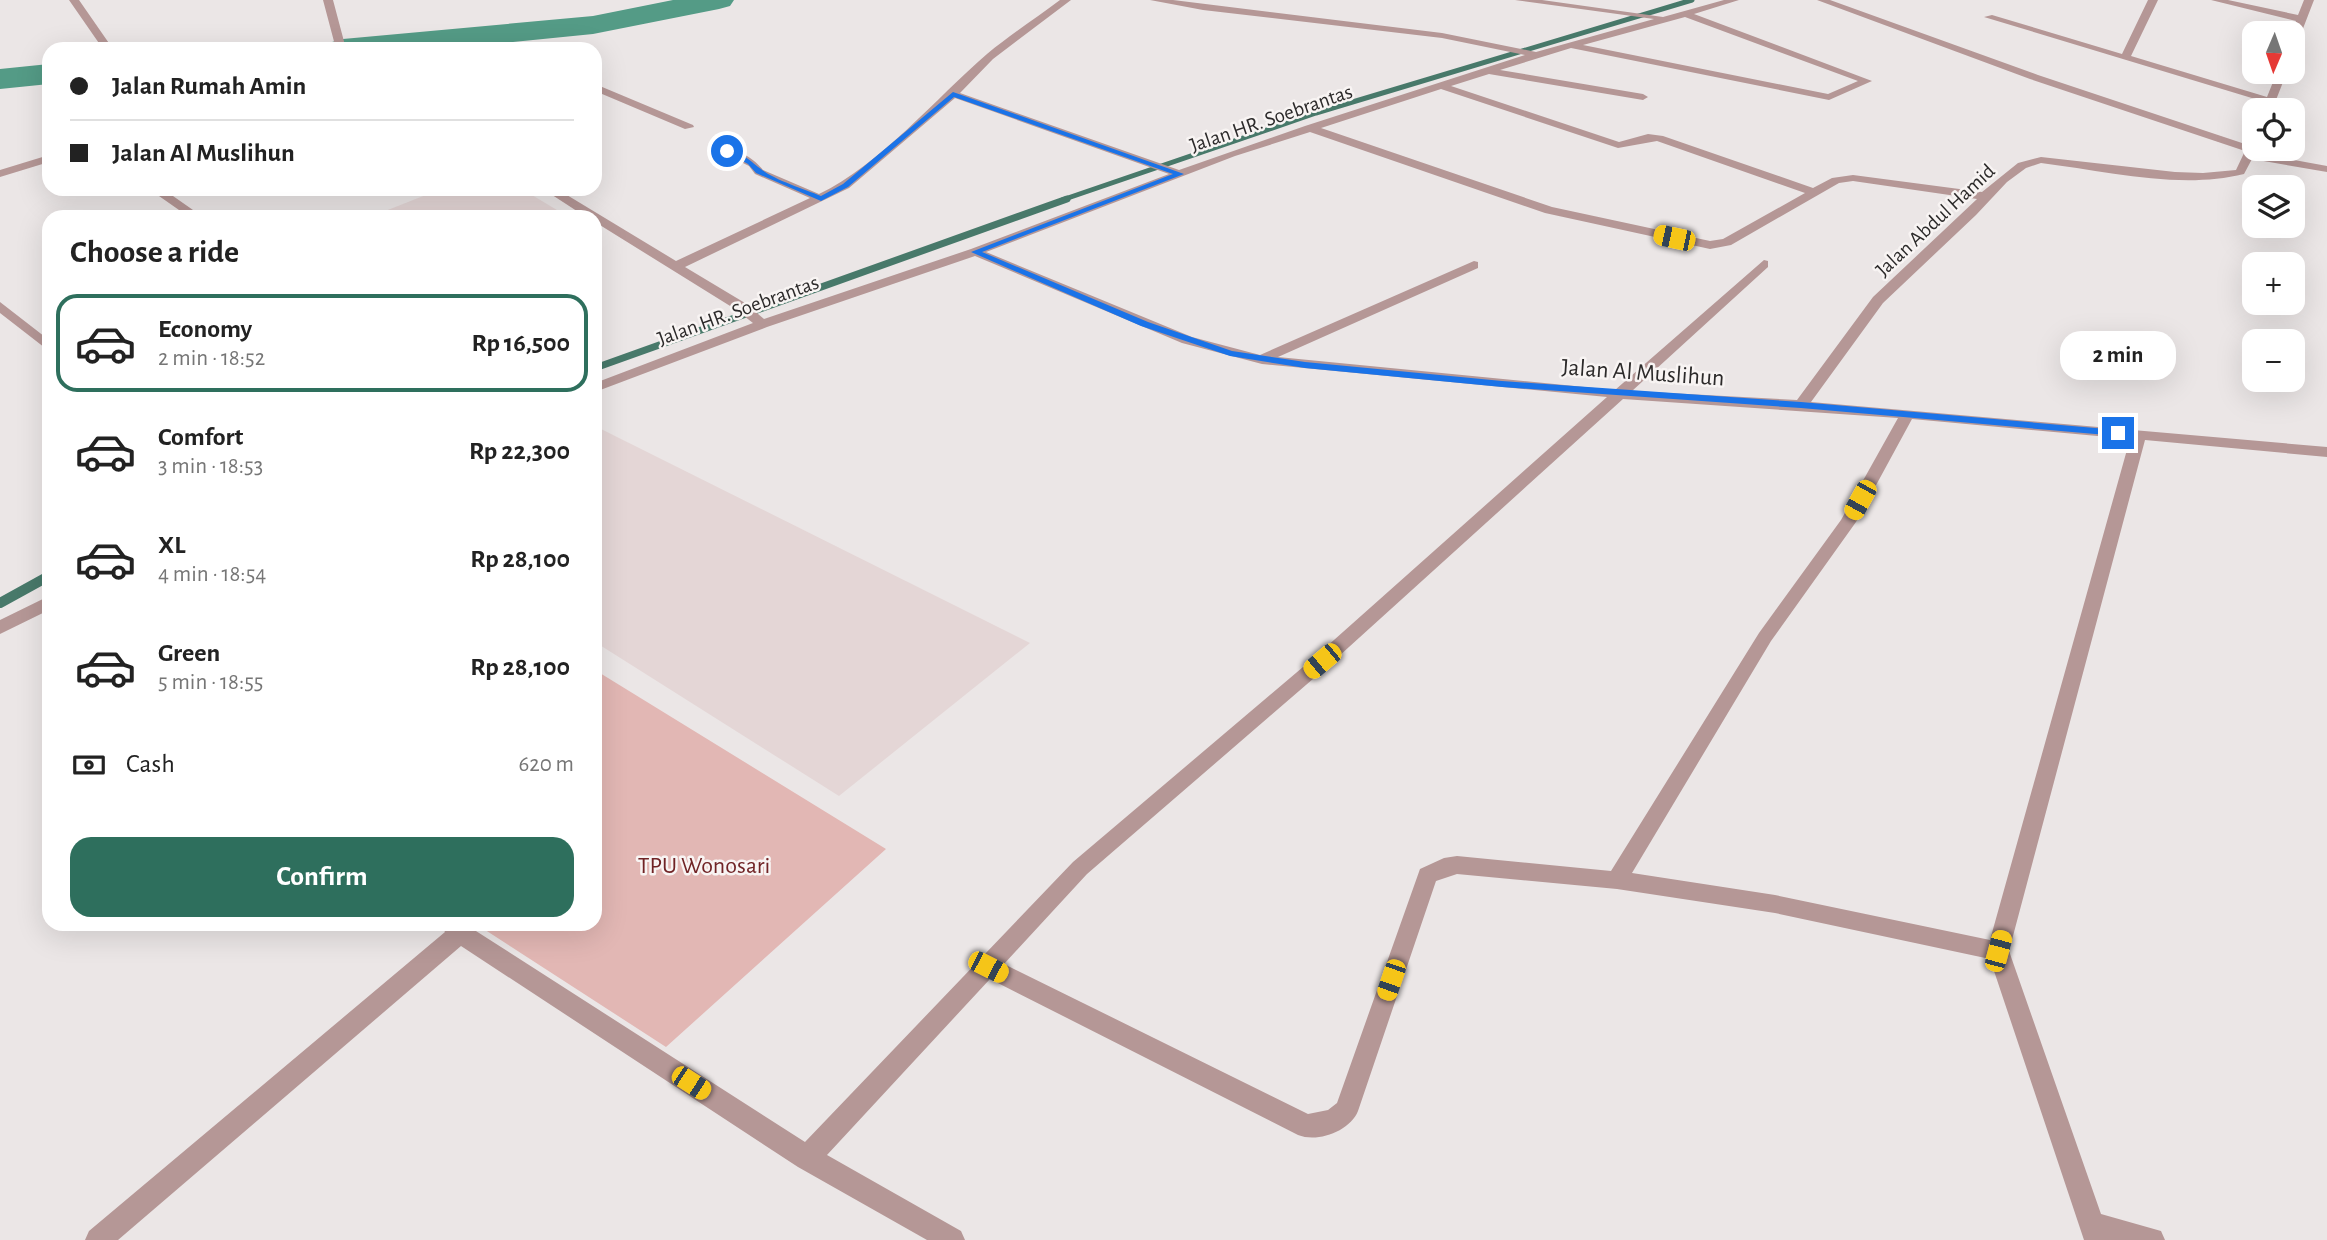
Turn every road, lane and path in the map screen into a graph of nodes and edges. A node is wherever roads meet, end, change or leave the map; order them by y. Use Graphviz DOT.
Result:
graph roads {
  1 [pos="74,0"];
  2 [pos="328,0"];
  3 [pos="1066,0"];
  4 [pos="1155,0"];
  5 [pos="1206,0"];
  6 [pos="1520,0"];
  7 [pos="1734,0"];
  8 [pos="1822,0"];
  9 [pos="2152,0"];
  10 [pos="2216,0"];
  11 [pos="2309,0"];
  12 [pos="1193,6"];
  13 [pos="1686,14"];
  14 [pos="1989,17"];
  15 [pos="1669,19"];
  16 [pos="2302,19"];
  17 [pos="103,42"];
  18 [pos="340,42"];
  19 [pos="1569,46"];
  20 [pos="1531,54"];
  21 [pos="2126,58"];
  22 [pos="1489,71"];
  23 [pos="1442,86"];
  24 [pos="602,90"];
  25 [pos="953,94"];
  26 [pos="1643,97"];
  27 [pos="2245,98"];
  28 [pos="689,127"];
  29 [pos="1309,128"];
  30 [pos="2242,147"];
  31 [pos="727,151"];
  32 [pos="42,160"];
  33 [pos="2246,161"];
  34 [pos="2295,161"];
  35 [pos="2327,169"];
  36 [pos="0,174"];
  37 [pos="1180,174"];
  38 [pos="1813,192"];
  39 [pos="171,196"];
  40 [pos="562,196"];
  41 [pos="1983,196"];
  42 [pos="821,199"];
  43 [pos="188,210"];
  44 [pos="587,210"];
  45 [pos="602,220"];
  46 [pos="975,252"];
  47 [pos="1764,264"];
  48 [pos="1474,265"];
  49 [pos="674,267"];
  50 [pos="0,306"];
  51 [pos="758,320"];
  52 [pos="42,340"];
  53 [pos="1262,360"];
  54 [pos="602,385"];
  55 [pos="1617,394"];
  56 [pos="1801,405"];
  57 [pos="1908,415"];
  58 [pos="2139,435"];
  59 [pos="2327,452"];
  60 [pos="42,606"];
  61 [pos="0,628"];
  62 [pos="1617,880"];
  63 [pos="453,931"];
  64 [pos="461,931"];
  65 [pos="1998,951"];
  66 [pos="988,967"];
  67 [pos="807,1158"];
  68 [pos="2095,1232"];
  69 [pos="98,1240"];
  70 [pos="952,1240"];
  71 [pos="2152,1240"];
  1 -- 17 [label="street"];
  2 -- 18 [label="street"];
  3 -- 25 [label="street"];
  4 -- 12 [label="street"];
  5 -- 12 [label="street"];
  6 -- 15 [label="street"];
  7 -- 13 [label="street, Jalan HR. Soebrantas"];
  8 -- 30 [label="street"];
  9 -- 21 [label="street"];
  10 -- 16 [label="street"];
  11 -- 16 [label="street"];
  12 -- 20 [label="street"];
  13 -- 15 [label="street, Jalan HR. Soebrantas"];
  13 -- 19 [label="street"];
  14 -- 21 [label="street"];
  15 -- 19 [label="street, Jalan HR. Soebrantas"];
  19 -- 20 [label="street, Jalan HR. Soebrantas"];
  20 -- 22 [label="street, Jalan HR. Soebrantas"];
  21 -- 27 [label="street"];
  22 -- 23 [label="street, Jalan HR. Soebrantas"];
  22 -- 26 [label="street"];
  23 -- 29 [label="street, Jalan HR. Soebrantas"];
  23 -- 38 [label="street"];
  24 -- 28 [label="street"];
  25 -- 37 [label="street"];
  25 -- 42 [label="street"];
  29 -- 37 [label="street, Jalan HR. Soebrantas"];
  29 -- 38 [label="street"];
  31 -- 42 [label="street"];
  32 -- 36 [label="street"];
  33 -- 41 [label="street, Jalan Abdul Hamid"];
  34 -- 35 [label="street"];
  37 -- 46 [label="street, Jalan HR. Soebrantas"];
  38 -- 41 [label="street"];
  39 -- 43 [label="street"];
  40 -- 44 [label="street"];
  41 -- 56 [label="street, Jalan Abdul Hamid"];
  42 -- 49 [label="street"];
  45 -- 49 [label="street"];
  46 -- 51 [label="street, Jalan HR. Soebrantas"];
  46 -- 53 [label="street, Jalan Al Muslihun"];
  47 -- 55 [label="street"];
  48 -- 53 [label="street"];
  49 -- 51 [label="street"];
  50 -- 52 [label="street"];
  51 -- 54 [label="street, Jalan HR. Soebrantas"];
  53 -- 55 [label="street, Jalan Al Muslihun"];
  55 -- 56 [label="street, Jalan Al Muslihun"];
  55 -- 66 [label="street"];
  56 -- 57 [label="street, Jalan Al Muslihun"];
  57 -- 58 [label="street, Jalan Al Muslihun"];
  57 -- 62 [label="street"];
  58 -- 59 [label="street, Jalan Al Muslihun"];
  58 -- 65 [label="street"];
  60 -- 61 [label="street"];
  62 -- 65 [label="street"];
  62 -- 66 [label="street"];
  63 -- 69 [label="street"];
  64 -- 67 [label="street"];
  65 -- 68 [label="street"];
  66 -- 67 [label="street"];
  67 -- 70 [label="street"];
  68 -- 71 [label="street"];
}
